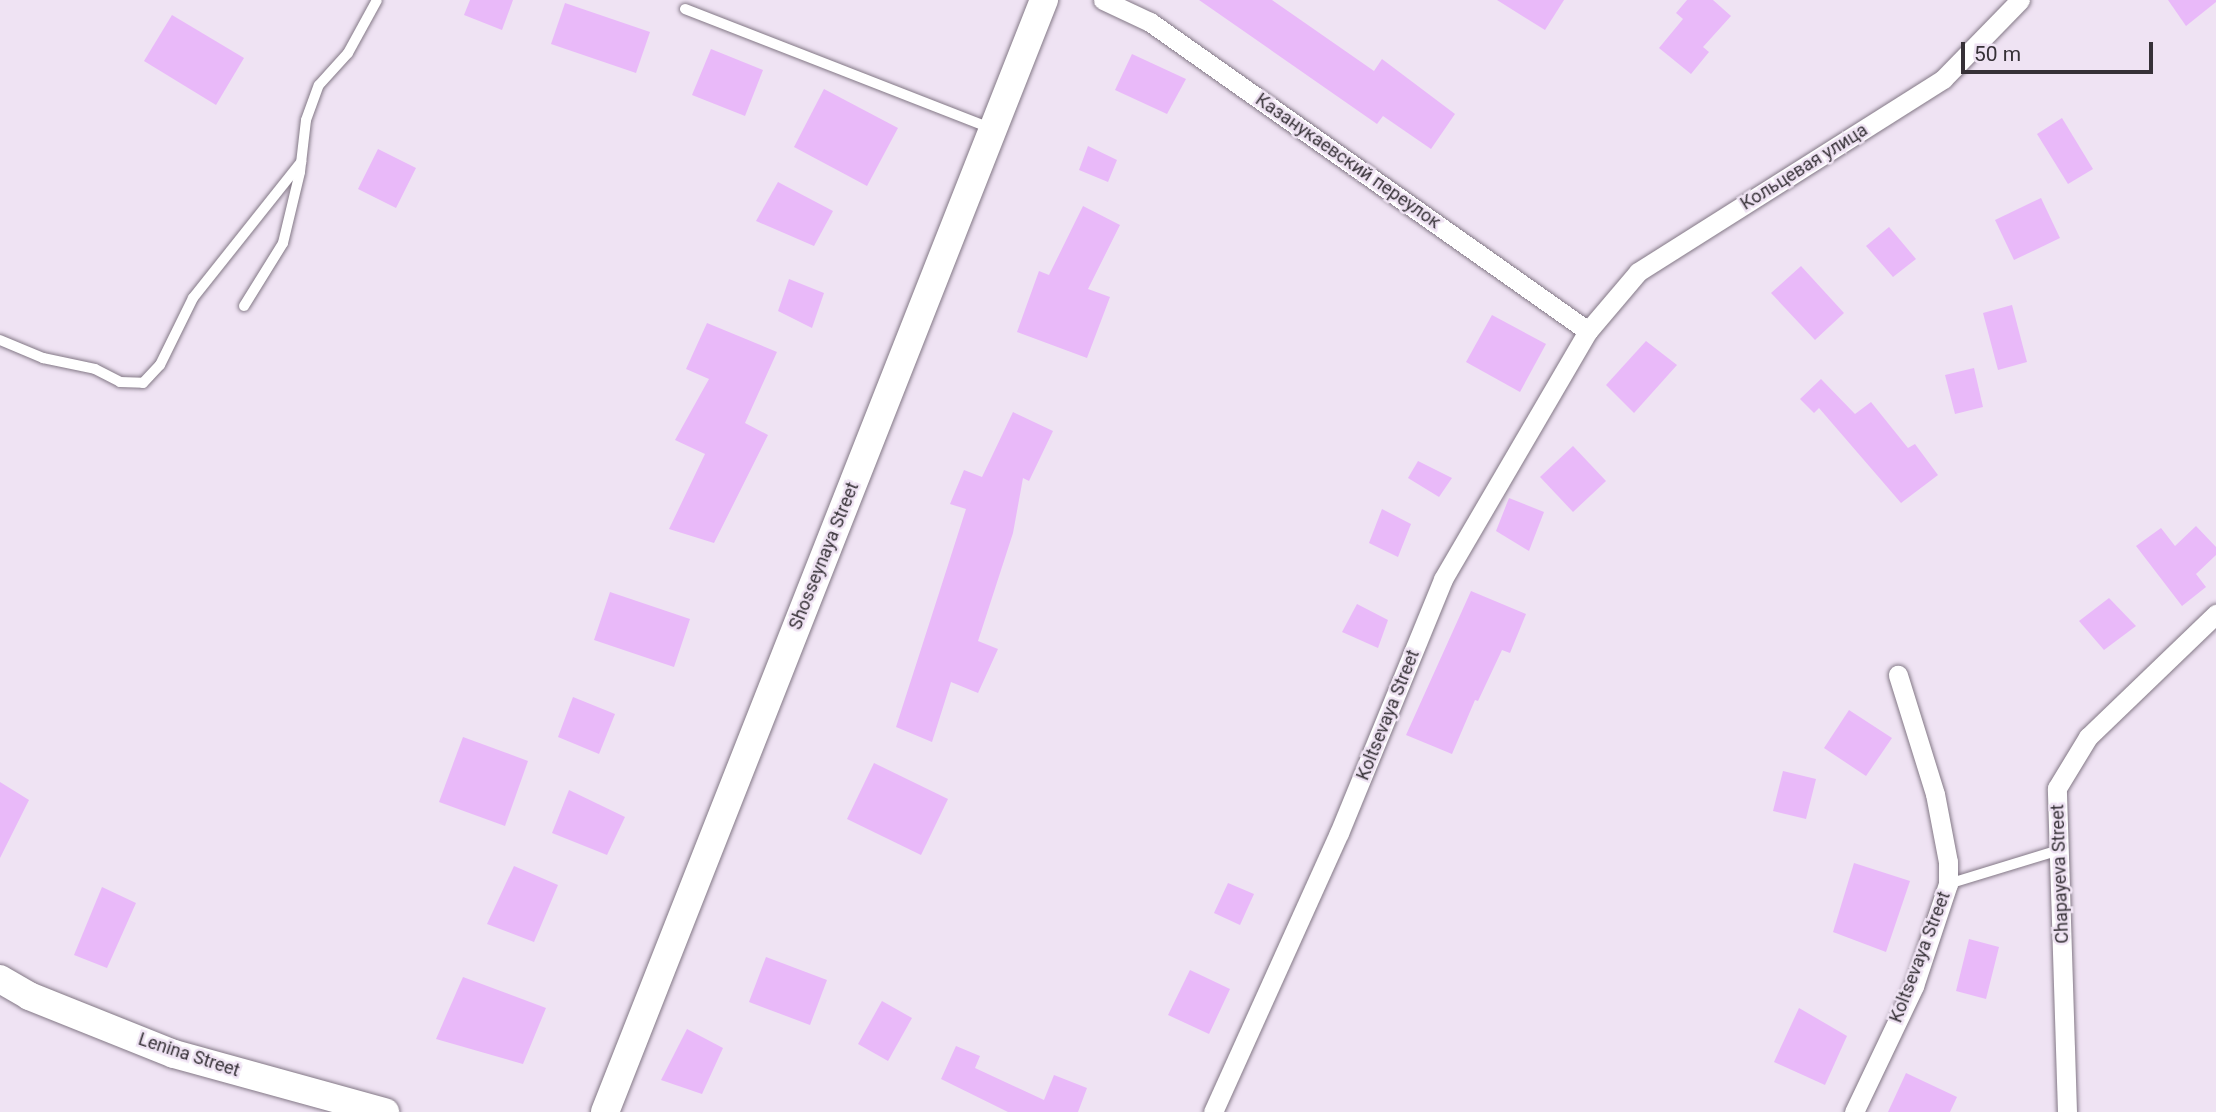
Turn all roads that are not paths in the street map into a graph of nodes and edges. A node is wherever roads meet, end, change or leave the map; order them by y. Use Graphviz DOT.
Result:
graph roads {
  1 [pos="377,0"];
  2 [pos="1044,0"];
  3 [pos="1103,0"];
  4 [pos="2020,0"];
  5 [pos="685,9"];
  6 [pos="993,129"];
  7 [pos="301,162"];
  8 [pos="244,306"];
  9 [pos="1588,331"];
  10 [pos="0,340"];
  11 [pos="2216,614"];
  12 [pos="1898,675"];
  13 [pos="2059,850"];
  14 [pos="1948,884"];
  15 [pos="0,979"];
  16 [pos="385,1112"];
  17 [pos="605,1112"];
  18 [pos="1213,1112"];
  19 [pos="1854,1112"];
  20 [pos="2067,1112"];
  1 -- 7 [label="lane"];
  2 -- 6 [label="street, Shosseynaya Street"];
  3 -- 9 [label="street, Казанукаевский переулок"];
  4 -- 9 [label="street, Кольцевая улица"];
  5 -- 6 [label="lane"];
  6 -- 17 [label="street, Shosseynaya Street"];
  7 -- 8 [label="lane"];
  7 -- 10 [label="lane"];
  9 -- 18 [label="street, Koltsevaya Street"];
  11 -- 13 [label="street, Chapayeva Street"];
  12 -- 14 [label="street, Koltsevaya Street"];
  13 -- 14 [label="lane"];
  13 -- 20 [label="street, Chapayeva Street"];
  14 -- 19 [label="street, Koltsevaya Street"];
  15 -- 16 [label="street, Lenina Street"];
}
